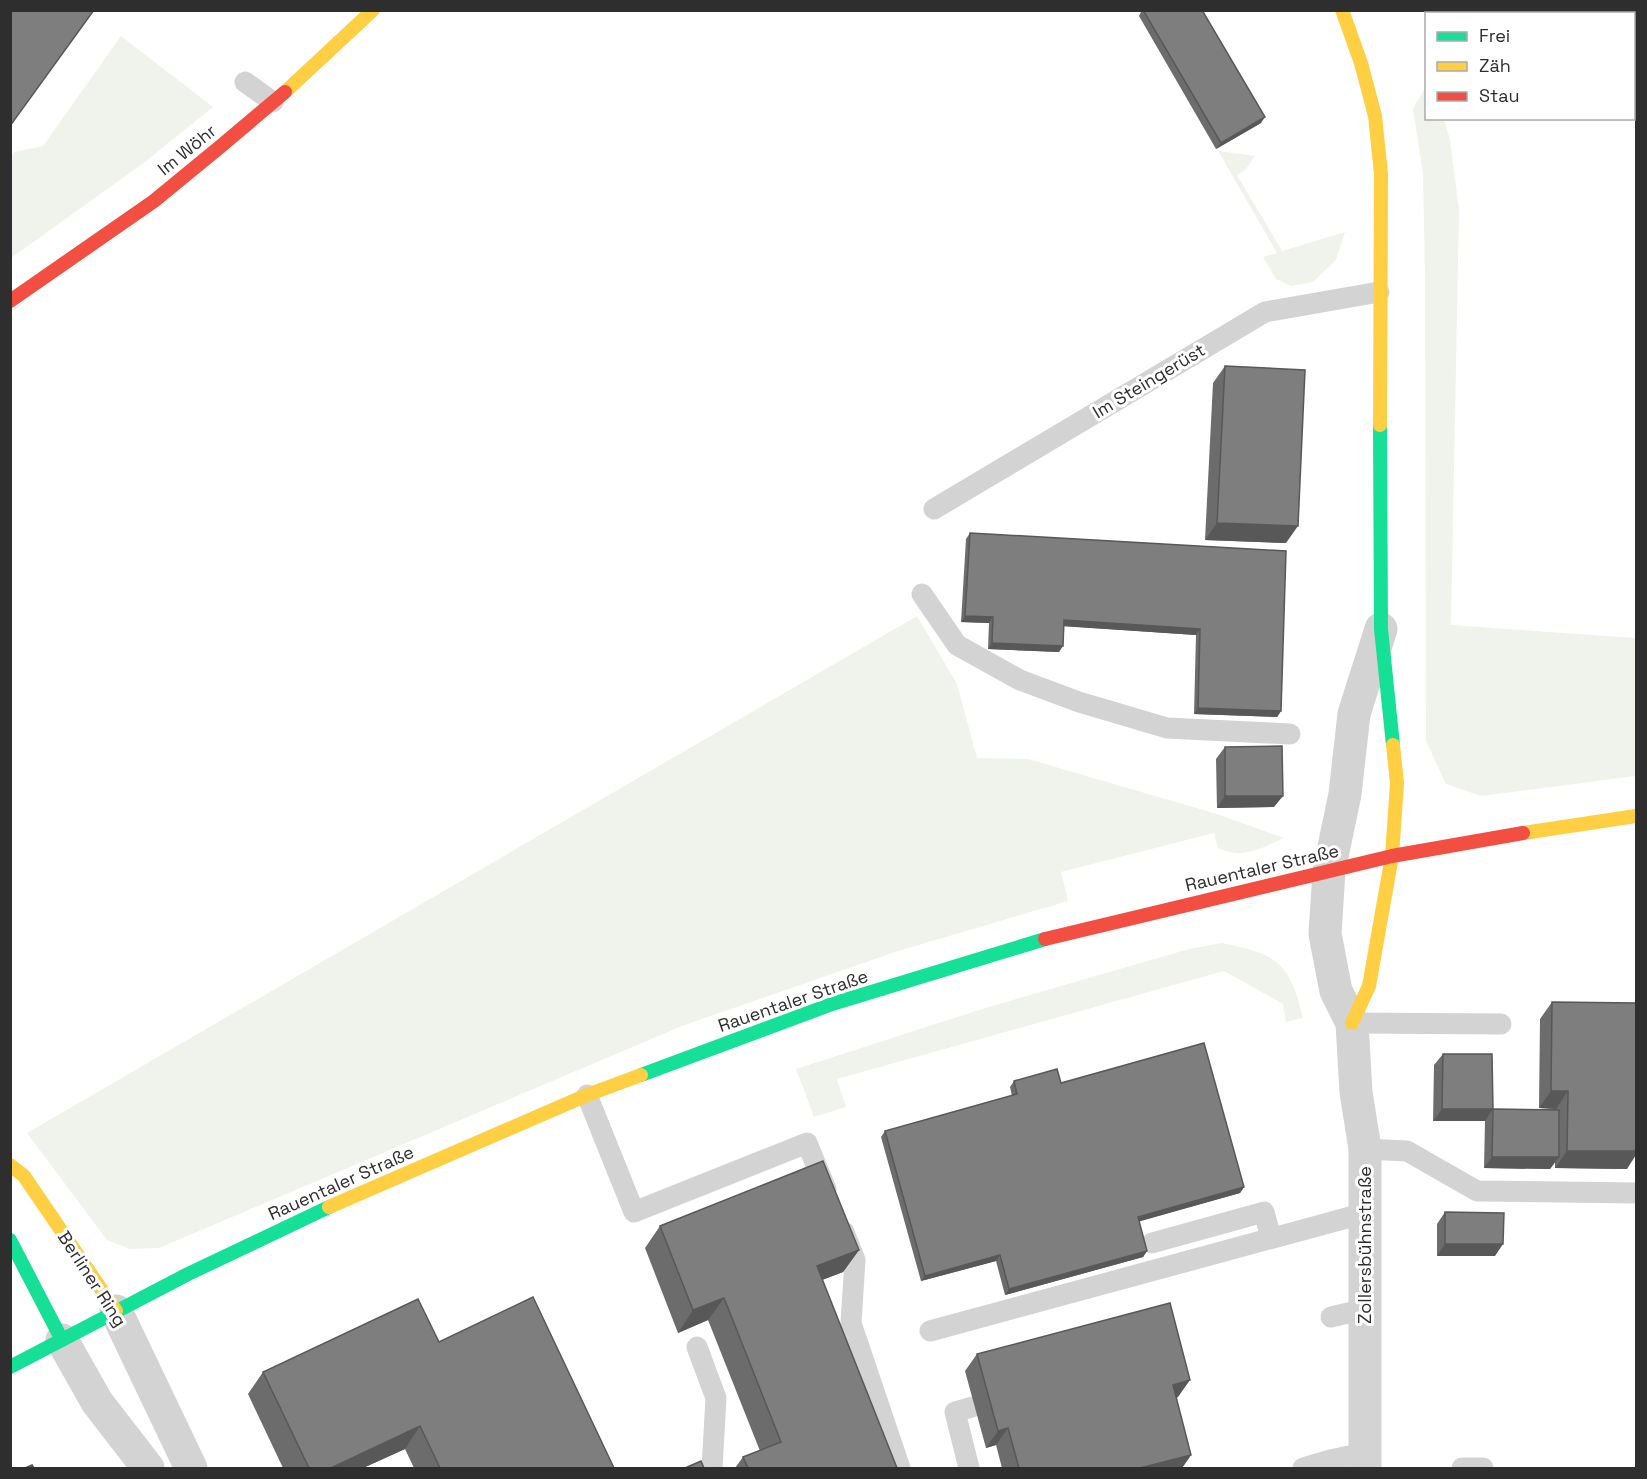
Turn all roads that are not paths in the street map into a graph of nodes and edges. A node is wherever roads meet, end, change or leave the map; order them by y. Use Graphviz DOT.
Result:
graph roads {
  1 [pos="373,10"];
  2 [pos="1342,10"];
  3 [pos="245,81"];
  4 [pos="273,102"];
  5 [pos="1379,292"];
  6 [pos="10,301"];
  7 [pos="934,509"];
  8 [pos="922,594"];
  9 [pos="1381,629"];
  10 [pos="1290,734"];
  11 [pos="1636,816"];
  12 [pos="1392,856"];
  13 [pos="1329,871"];
  14 [pos="1353,1023"];
  15 [pos="1501,1024"];
  16 [pos="587,1095"];
  17 [pos="1365,1149"];
  18 [pos="10,1165"];
  19 [pos="1636,1193"];
  20 [pos="1365,1213"];
  21 [pos="1271,1238"];
  22 [pos="10,1240"];
  23 [pos="1152,1243"];
  24 [pos="1365,1309"];
  25 [pos="116,1311"];
  26 [pos="1331,1317"];
  27 [pos="930,1331"];
  28 [pos="62,1340"];
  29 [pos="697,1347"];
  30 [pos="10,1367"];
  31 [pos="972,1407"];
  32 [pos="1365,1461"];
  33 [pos="148,1468"];
  34 [pos="191,1468"];
  35 [pos="712,1468"];
  36 [pos="900,1468"];
  37 [pos="969,1468"];
  38 [pos="1303,1468"];
  39 [pos="1462,1468"];
  40 [pos="1483,1468"];
  1 -- 4 [label="street, Im Wöhr"];
  2 -- 5 [label="street"];
  3 -- 4 [label="lane"];
  4 -- 6 [label="street, Im Wöhr"];
  5 -- 7 [label="lane, Im Steingerüst"];
  5 -- 9 [label="street"];
  8 -- 10 [label="lane"];
  9 -- 12 [label="street"];
  9 -- 13 [label="street"];
  11 -- 12 [label="street, Rauentaler Straße"];
  12 -- 13 [label="street, Rauentaler Straße"];
  12 -- 14 [label="street, Zollersbühnstraße"];
  13 -- 14 [label="street, Zollersbühnstraße"];
  13 -- 16 [label="street, Rauentaler Straße"];
  14 -- 15 [label="lane"];
  14 -- 17 [label="street, Zollersbühnstraße"];
  16 -- 25 [label="street, Rauentaler Straße"];
  16 -- 36 [label="lane"];
  17 -- 19 [label="lane"];
  17 -- 20 [label="street, Zollersbühnstraße"];
  18 -- 25 [label="street, Berliner Ring"];
  20 -- 21 [label="lane"];
  20 -- 24 [label="street, Zollersbühnstraße"];
  21 -- 23 [label="lane"];
  21 -- 27 [label="lane"];
  22 -- 28 [label="street"];
  24 -- 26 [label="lane"];
  24 -- 32 [label="street, Zollersbühnstraße"];
  25 -- 28 [label="street, Rauentaler Straße"];
  25 -- 34 [label="street, Berliner Ring"];
  28 -- 30 [label="street, Rauentaler Straße"];
  28 -- 33 [label="street"];
  29 -- 35 [label="lane"];
  31 -- 37 [label="lane"];
  32 -- 38 [label="lane"];
  39 -- 40 [label="lane"];
}
